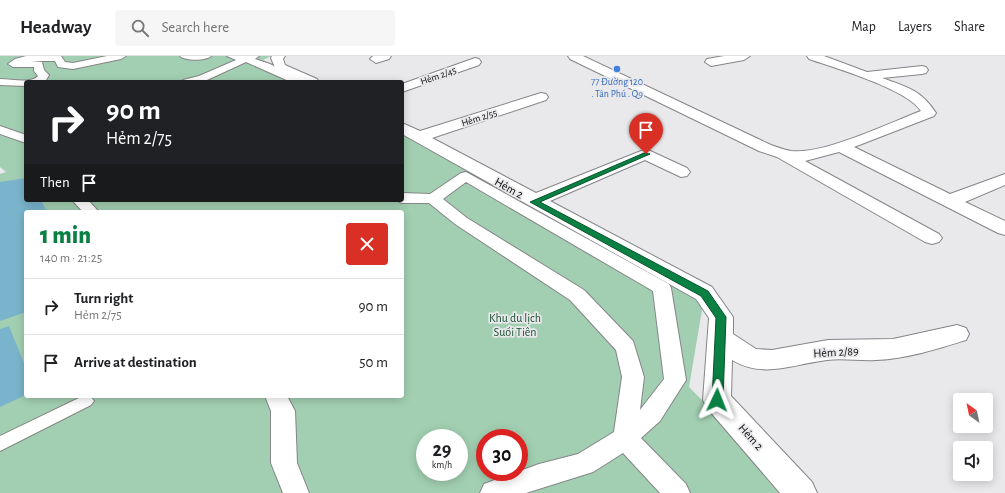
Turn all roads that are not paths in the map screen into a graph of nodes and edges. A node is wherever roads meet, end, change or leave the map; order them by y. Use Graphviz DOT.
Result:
graph roads {
  1 [pos="121,56"];
  2 [pos="185,56"];
  3 [pos="206,56"];
  4 [pos="232,56"];
  5 [pos="279,56"];
  6 [pos="574,56"];
  7 [pos="744,56"];
  8 [pos="813,56"];
  9 [pos="848,56"];
  10 [pos="250,58"];
  11 [pos="826,61"];
  12 [pos="475,62"];
  13 [pos="711,62"];
  14 [pos="922,70"];
  15 [pos="865,75"];
  16 [pos="41,80"];
  17 [pos="195,80"];
  18 [pos="295,80"];
  19 [pos="308,80"];
  20 [pos="0,82"];
  21 [pos="24,83"];
  22 [pos="404,87"];
  23 [pos="541,97"];
  24 [pos="0,130"];
  25 [pos="410,132"];
  26 [pos="24,138"];
  27 [pos="842,147"];
  28 [pos="779,154"];
  29 [pos="681,172"];
  30 [pos="1005,179"];
  31 [pos="404,198"];
  32 [pos="433,199"];
  33 [pos="950,201"];
  34 [pos="82,202"];
  35 [pos="534,202"];
  36 [pos="89,210"];
  37 [pos="1005,229"];
  38 [pos="932,238"];
  39 [pos="957,334"];
  40 [pos="719,337"];
  41 [pos="277,398"];
  42 [pos="86,401"];
  43 [pos="625,438"];
  44 [pos="0,444"];
  45 [pos="296,493"];
  46 [pos="493,493"];
  47 [pos="677,493"];
  48 [pos="801,493"];
  1 -- 16 [label="street"];
  2 -- 3 [label="street"];
  4 -- 10 [label="street"];
  5 -- 19 [label="street"];
  6 -- 28 [label="street"];
  7 -- 13 [label="street"];
  8 -- 11 [label="street"];
  9 -- 11 [label="street"];
  10 -- 17 [label="street"];
  10 -- 18 [label="street"];
  11 -- 15 [label="street"];
  12 -- 22 [label="street, Hẻm 2/45"];
  14 -- 15 [label="street"];
  15 -- 27 [label="street"];
  20 -- 21 [label="street"];
  23 -- 25 [label="street, Hẻm 2/55"];
  24 -- 26 [label="street"];
  25 -- 35 [label="street, Hẻm 2"];
  27 -- 28 [label="street"];
  27 -- 33 [label="street"];
  28 -- 38 [label="street"];
  29 -- 35 [label="street"];
  30 -- 33 [label="street"];
  31 -- 32 [label="street"];
  32 -- 43 [label="street"];
  32 -- 43 [label="street"];
  33 -- 37 [label="street"];
  34 -- 36 [label="street"];
  35 -- 40 [label="street, Hẻm 2"];
  39 -- 40 [label="street, Hẻm 2/89"];
  40 -- 48 [label="street, Hẻm 2"];
  41 -- 45 [label="street"];
  42 -- 44 [label="lane"];
  43 -- 46 [label="street"];
  43 -- 47 [label="street"];
}
